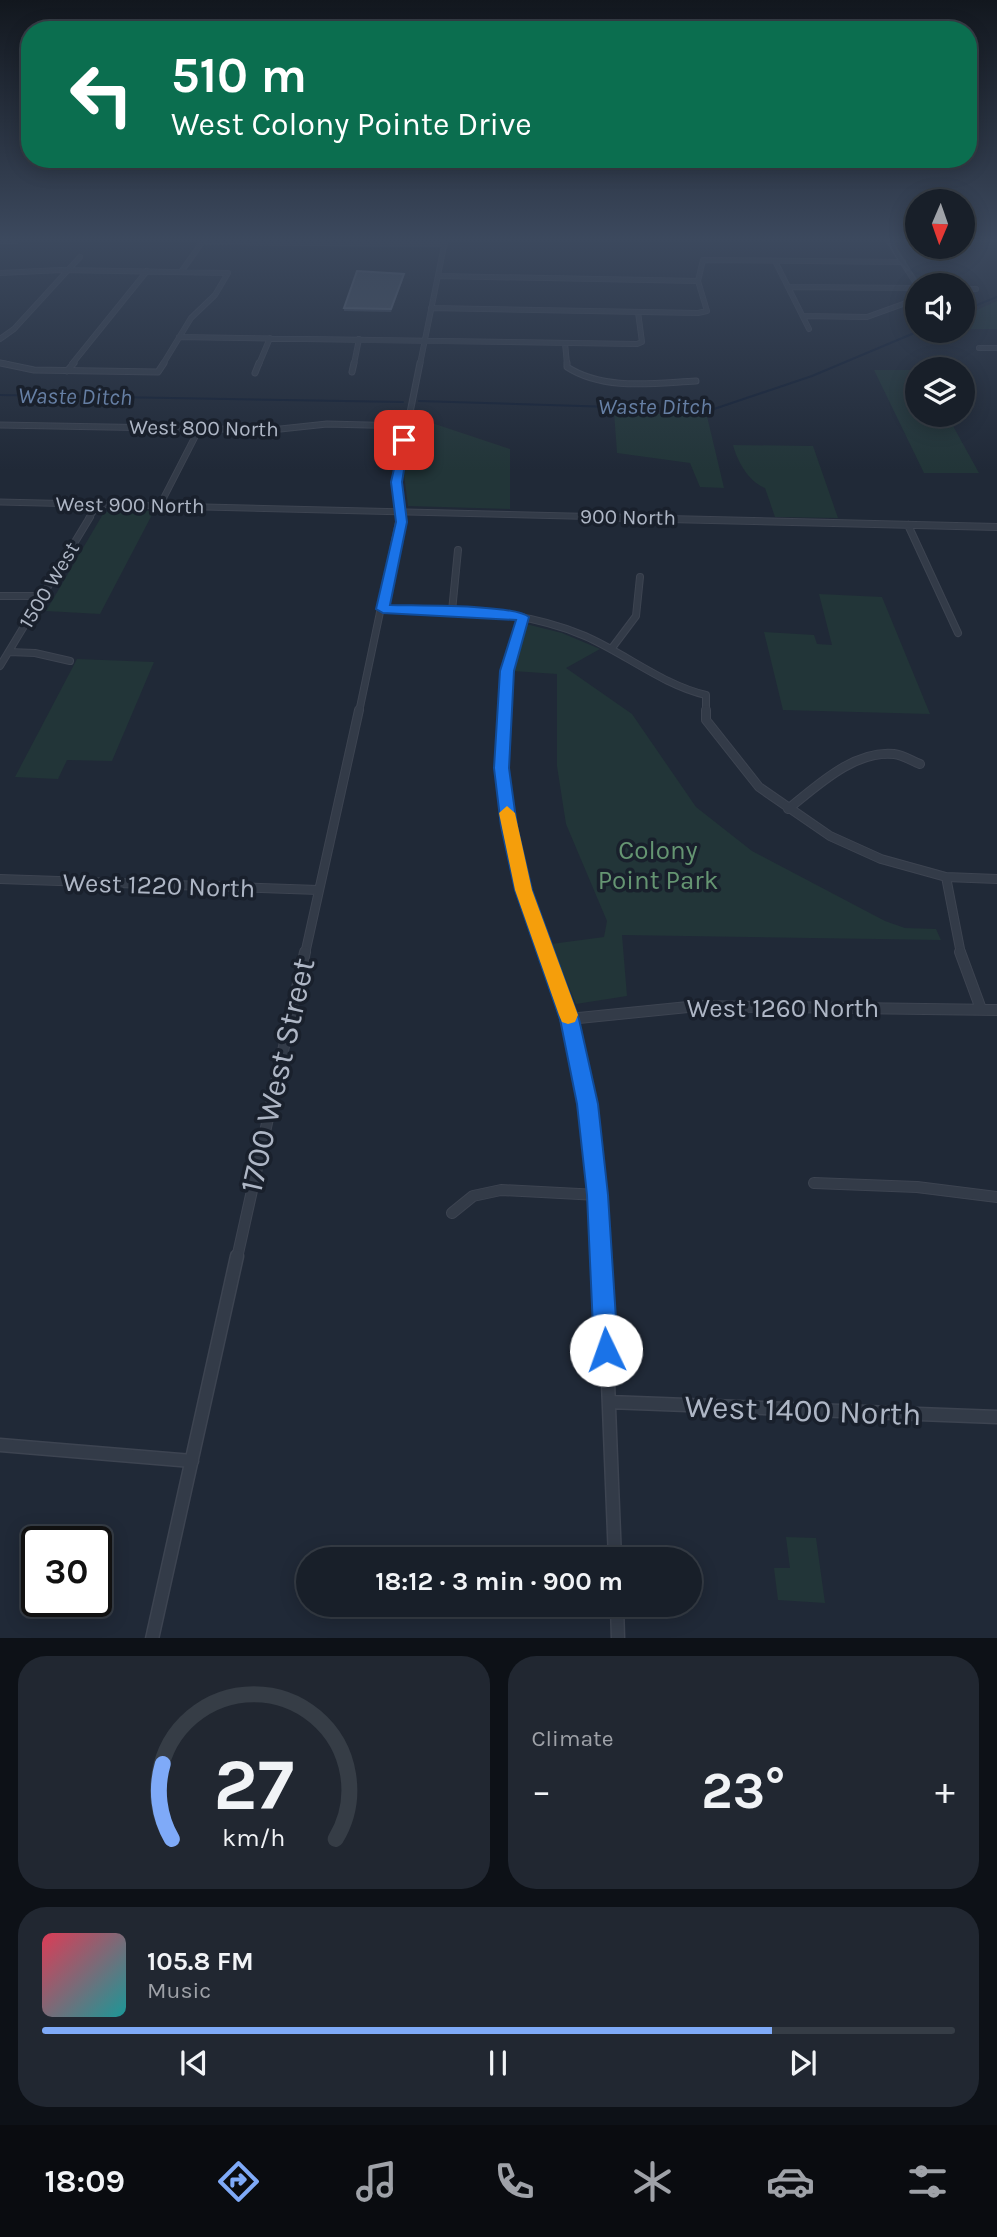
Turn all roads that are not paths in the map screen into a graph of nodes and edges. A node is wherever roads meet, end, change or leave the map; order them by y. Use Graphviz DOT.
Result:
graph roads {
  1 [pos="24,317"];
  2 [pos="109,317"];
  3 [pos="192,317"];
  4 [pos="429,317"];
  5 [pos="639,317"];
  6 [pos="804,317"];
  7 [pos="809,329"];
  8 [pos="179,337"];
  9 [pos="270,338"];
  10 [pos="0,339"];
  11 [pos="359,339"];
  12 [pos="424,340"];
  13 [pos="565,343"];
  14 [pos="979,348"];
  15 [pos="997,348"];
  16 [pos="0,363"];
  17 [pos="66,371"];
  18 [pos="352,372"];
  19 [pos="255,373"];
  20 [pos="696,381"];
  21 [pos="0,425"];
  22 [pos="407,426"];
  23 [pos="199,429"];
  24 [pos="0,502"];
  25 [pos="99,504"];
  26 [pos="160,505"];
  27 [pos="260,508"];
  28 [pos="401,511"];
  29 [pos="908,525"];
  30 [pos="997,527"];
  31 [pos="458,550"];
  32 [pos="640,577"];
  33 [pos="0,596"];
  34 [pos="43,596"];
  35 [pos="383,609"];
  36 [pos="453,611"];
  37 [pos="523,617"];
  38 [pos="958,633"];
  39 [pos="612,648"];
  40 [pos="9,652"];
  41 [pos="70,661"];
  42 [pos="0,666"];
  43 [pos="920,764"];
  44 [pos="788,809"];
  45 [pos="946,877"];
  46 [pos="0,879"];
  47 [pos="997,879"];
  48 [pos="318,890"];
  49 [pos="981,1009"];
  50 [pos="997,1010"];
  51 [pos="569,1019"];
  52 [pos="814,1183"];
  53 [pos="597,1195"];
  54 [pos="997,1197"];
  55 [pos="453,1213"];
  56 [pos="609,1402"];
  57 [pos="997,1417"];
  58 [pos="0,1445"];
  59 [pos="192,1461"];
  60 [pos="615,1547"];
  61 [pos="617,1617"];
  62 [pos="152,1638"];
  63 [pos="618,1638"];
  1 -- 10 [label="street"];
  2 -- 17 [label="street"];
  3 -- 8 [label="street"];
  4 -- 12 [label="street, 1700 West Street"];
  5 -- 13 [label="street"];
  6 -- 7 [label="street"];
  8 -- 9 [label="street"];
  8 -- 17 [label="street"];
  9 -- 11 [label="street"];
  9 -- 19 [label="street"];
  11 -- 12 [label="street"];
  11 -- 18 [label="street"];
  12 -- 13 [label="street"];
  12 -- 22 [label="street, 1700 West Street"];
  13 -- 20 [label="street"];
  14 -- 15 [label="street"];
  16 -- 17 [label="street"];
  21 -- 23 [label="street, West 800 North"];
  22 -- 23 [label="street, West 800 North"];
  22 -- 28 [label="street, 1700 West Street"];
  23 -- 26 [label="street"];
  24 -- 25 [label="street, West 900 North"];
  25 -- 26 [label="street, West 900 North"];
  25 -- 34 [label="street, 1500 West"];
  26 -- 27 [label="street, West 900 North"];
  27 -- 28 [label="street, 900 North"];
  28 -- 29 [label="street, 900 North"];
  28 -- 35 [label="street, 1700 West Street"];
  29 -- 30 [label="street, 900 North"];
  29 -- 38 [label="street"];
  31 -- 36 [label="street"];
  32 -- 39 [label="street"];
  33 -- 34 [label="street"];
  34 -- 40 [label="street, 1500 West"];
  35 -- 36 [label="street"];
  35 -- 48 [label="street, 1700 West Street"];
  36 -- 37 [label="street"];
  37 -- 39 [label="street"];
  37 -- 51 [label="street"];
  39 -- 44 [label="street"];
  40 -- 41 [label="street"];
  40 -- 42 [label="street, 1500 West"];
  43 -- 44 [label="street"];
  44 -- 45 [label="street"];
  45 -- 47 [label="street"];
  45 -- 49 [label="street"];
  46 -- 48 [label="street, West 1220 North"];
  48 -- 59 [label="street, 1700 West Street"];
  49 -- 50 [label="street, West 1260 North"];
  49 -- 51 [label="street, West 1260 North"];
  51 -- 53 [label="street"];
  52 -- 54 [label="street"];
  53 -- 55 [label="street"];
  53 -- 56 [label="street"];
  56 -- 57 [label="street, West 1400 North"];
  56 -- 60 [label="street"];
  58 -- 59 [label="street"];
  59 -- 62 [label="street, 1700 West Street"];
  61 -- 63 [label="street"];
}
